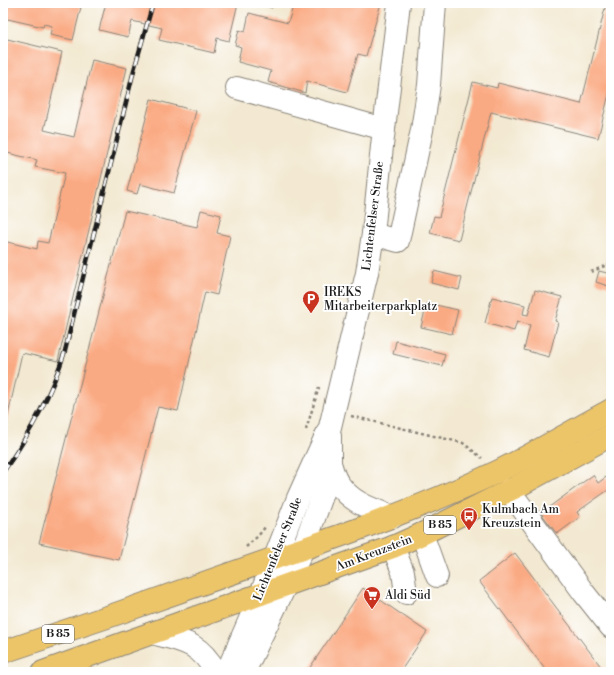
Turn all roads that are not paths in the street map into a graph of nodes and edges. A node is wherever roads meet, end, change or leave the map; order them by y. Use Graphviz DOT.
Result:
graph roads {
  1 [pos="399,3"];
  2 [pos="435,3"];
  3 [pos="237,88"];
  4 [pos="384,129"];
  5 [pos="373,234"];
  6 [pos="611,410"];
  7 [pos="331,419"];
  8 [pos="611,435"];
  9 [pos="330,463"];
  10 [pos="509,490"];
  11 [pos="393,517"];
  12 [pos="422,534"];
  13 [pos="393,547"];
  14 [pos="302,549"];
  15 [pos="275,558"];
  16 [pos="437,576"];
  17 [pos="285,586"];
  18 [pos="406,593"];
  19 [pos="261,594"];
  20 [pos="611,626"];
  21 [pos="152,633"];
  22 [pos="3,652"];
  23 [pos="43,672"];
  24 [pos="216,672"];
  25 [pos="227,672"];
  26 [pos="244,672"];
  1 -- 4 [label="street, Lichtenfelser Straße"];
  2 -- 5 [label="street"];
  3 -- 4 [label="street"];
  4 -- 5 [label="street, Lichtenfelser Straße"];
  5 -- 7 [label="street, Lichtenfelser Straße"];
  6 -- 11 [label="main road, B 85"];
  7 -- 9 [label="street, Lichtenfelser Straße"];
  7 -- 15 [label="street, Lichtenfelser Straße"];
  8 -- 10 [label="main road, Am Kreuzstein / B 85"];
  9 -- 11 [label="street"];
  9 -- 14 [label="street, Lichtenfelser Straße"];
  10 -- 12 [label="main road, Am Kreuzstein / B 85"];
  10 -- 20 [label="street"];
  11 -- 14 [label="main road, B 85"];
  12 -- 13 [label="main road, Am Kreuzstein / B 85"];
  12 -- 16 [label="street"];
  13 -- 17 [label="main road, Am Kreuzstein / B 85"];
  13 -- 18 [label="street"];
  14 -- 15 [label="main road, B 85"];
  14 -- 17 [label="street, Lichtenfelser Straße"];
  15 -- 19 [label="street, Lichtenfelser Straße"];
  15 -- 22 [label="main road, B 85"];
  17 -- 19 [label="main road, Am Kreuzstein / B 85"];
  17 -- 26 [label="street, Lichtenfelser Straße"];
  19 -- 21 [label="main road, B 85"];
  19 -- 25 [label="street, Lichtenfelser Straße"];
  21 -- 23 [label="main road, B 85"];
  21 -- 24 [label="street"];
}
